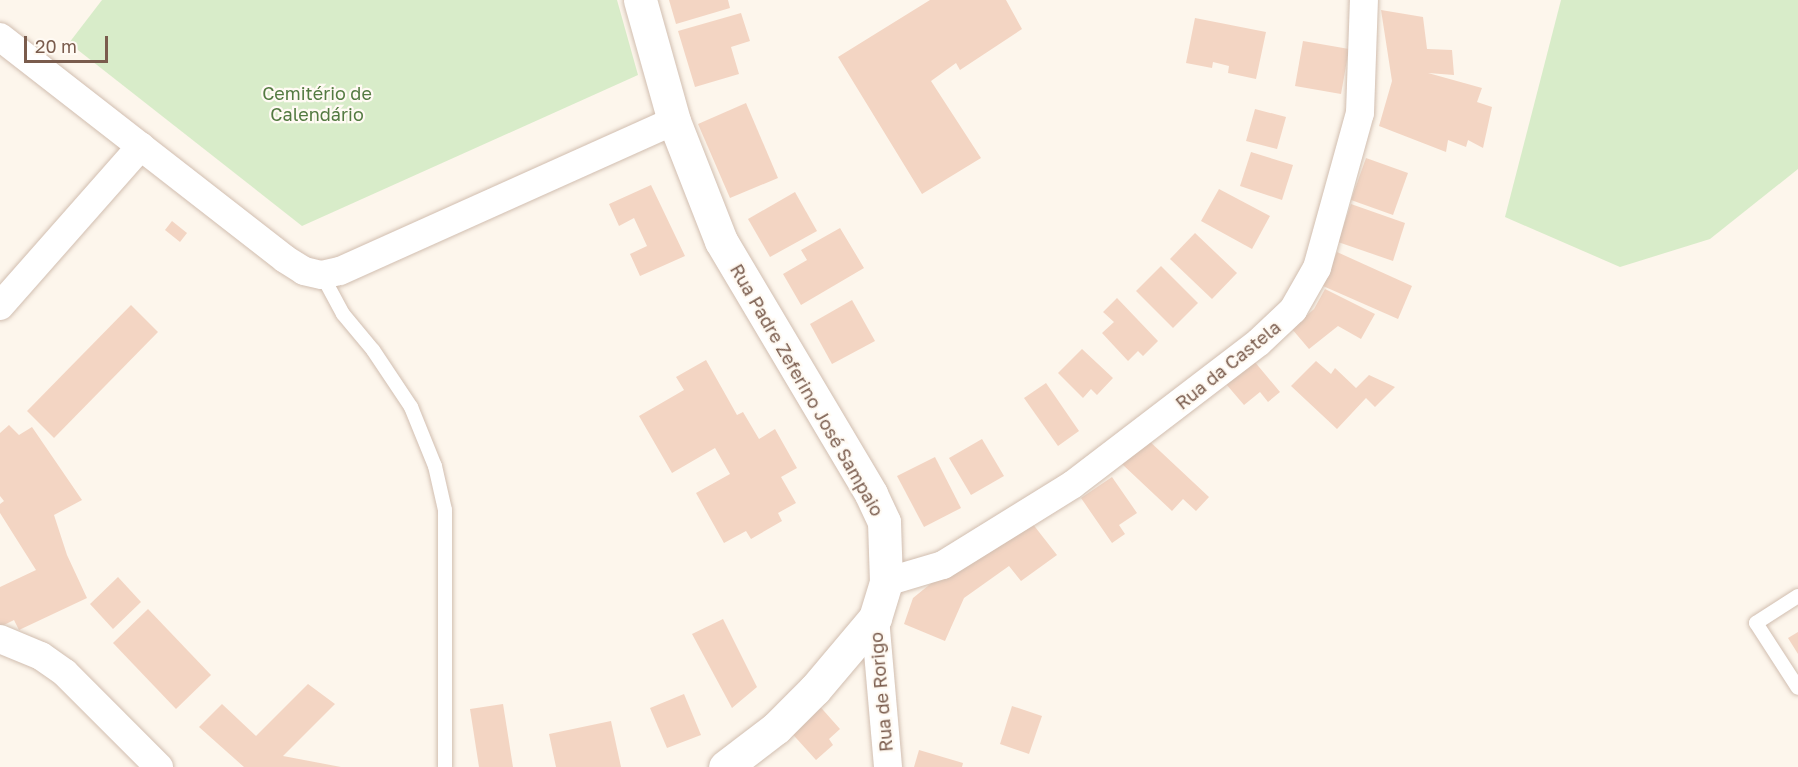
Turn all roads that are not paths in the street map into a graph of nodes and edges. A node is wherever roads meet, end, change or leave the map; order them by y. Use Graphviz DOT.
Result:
graph roads {
  1 [pos="640,0"];
  2 [pos="1364,0"];
  3 [pos="0,37"];
  4 [pos="674,121"];
  5 [pos="141,146"];
  6 [pos="322,275"];
  7 [pos="0,306"];
  8 [pos="886,582"];
  9 [pos="1798,596"];
  10 [pos="875,618"];
  11 [pos="0,639"];
  12 [pos="1798,688"];
  13 [pos="159,767"];
  14 [pos="444,767"];
  15 [pos="725,767"];
  16 [pos="888,767"];
  1 -- 4 [label="street, Rua Padre Zeferino José Sampaio"];
  2 -- 8 [label="street, Rua da Castela"];
  3 -- 5 [label="street"];
  4 -- 6 [label="street"];
  4 -- 8 [label="street, Rua Padre Zeferino José Sampaio"];
  5 -- 6 [label="street"];
  5 -- 7 [label="street"];
  6 -- 14 [label="lane"];
  8 -- 10 [label="street, Rua Padre Zeferino José Sampaio"];
  9 -- 12 [label="lane"];
  10 -- 15 [label="street, Rua Padre Zeferino José Sampaio"];
  10 -- 16 [label="street, Rua de Rorigo"];
  11 -- 13 [label="street"];
}
